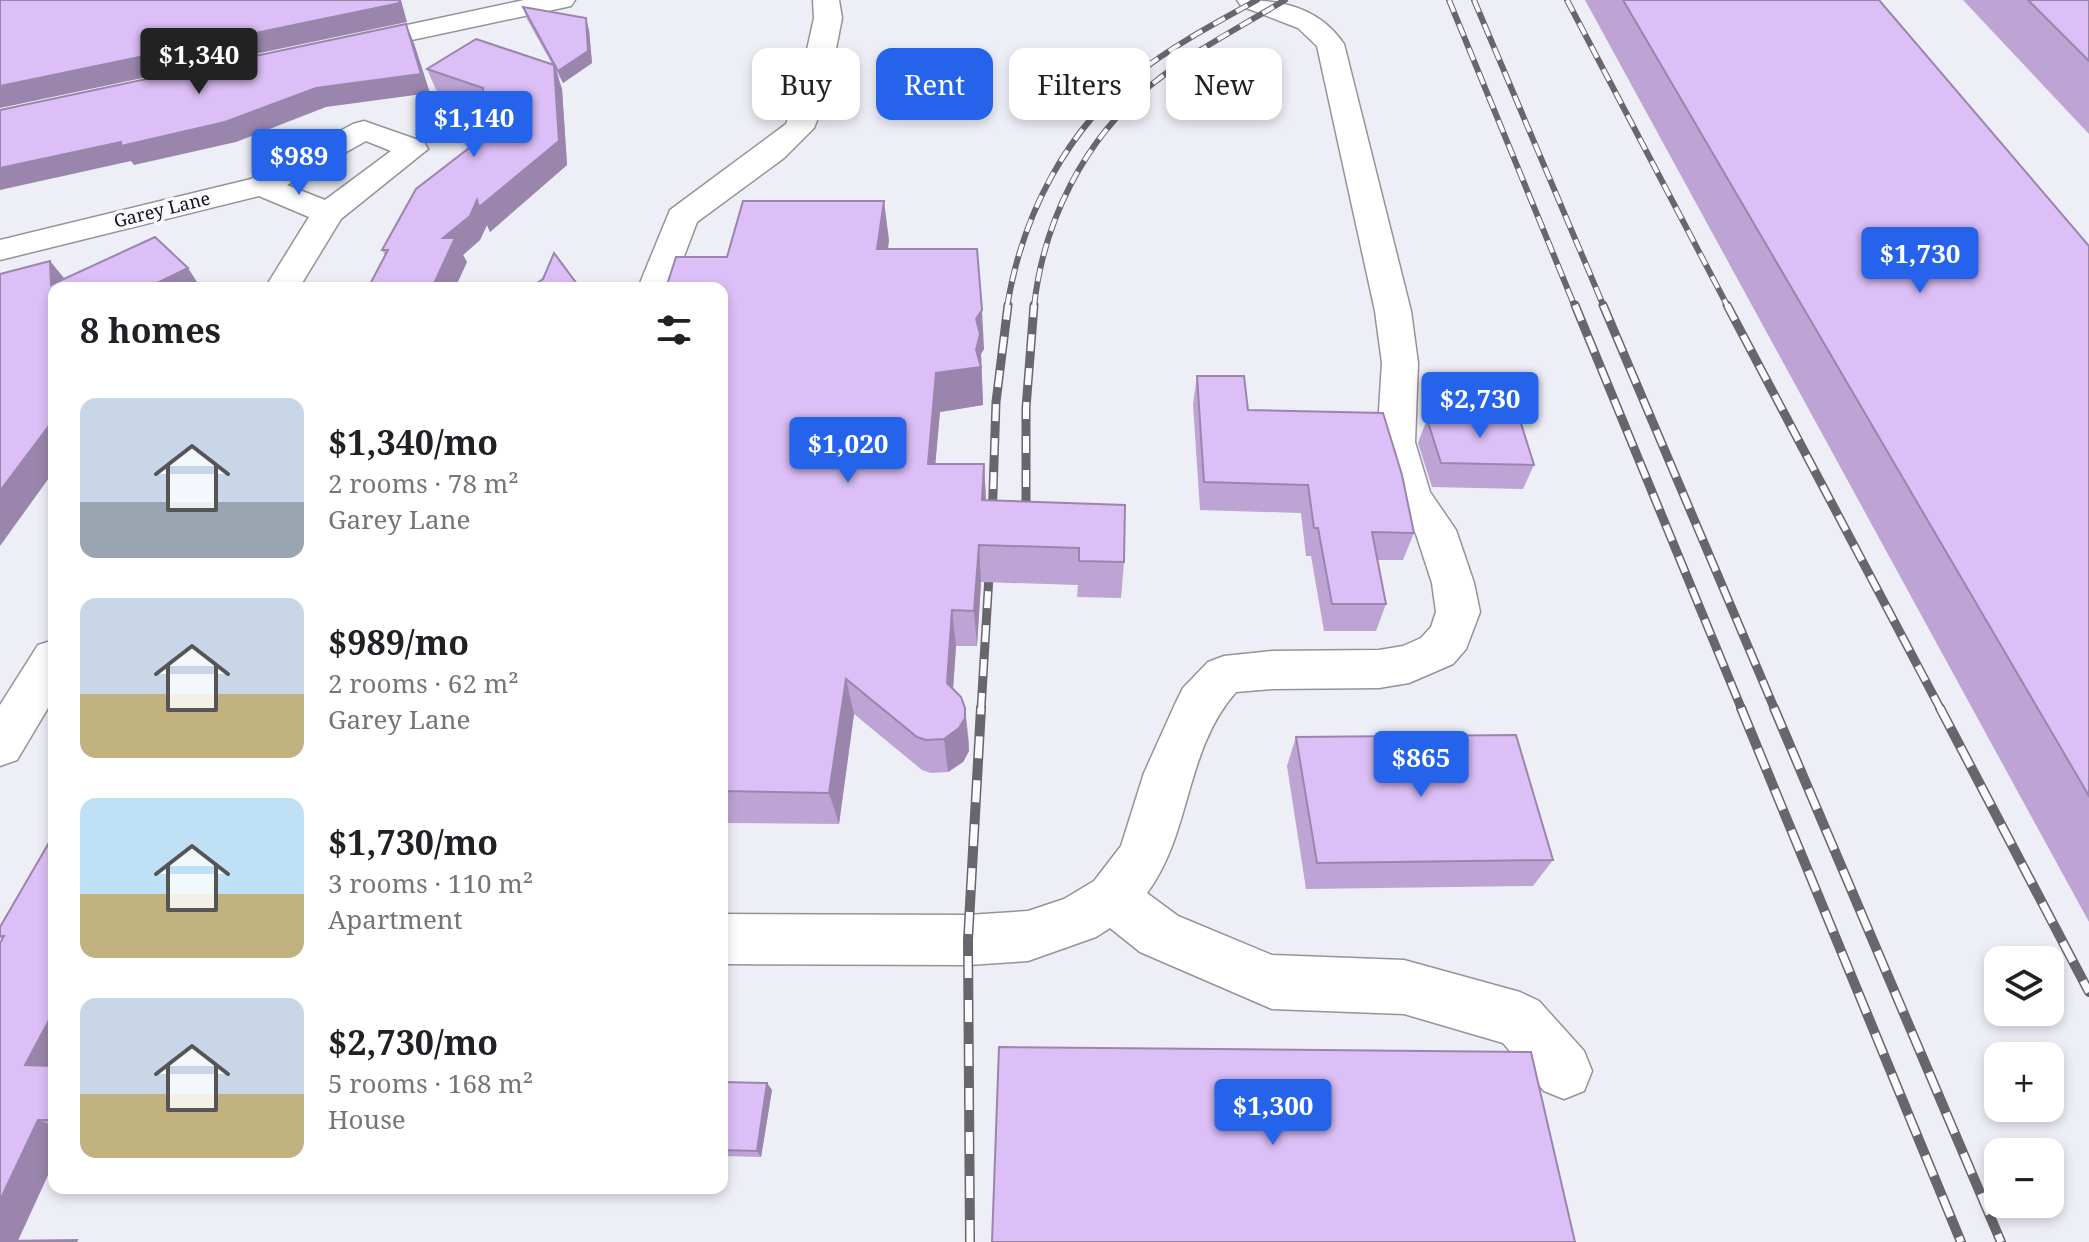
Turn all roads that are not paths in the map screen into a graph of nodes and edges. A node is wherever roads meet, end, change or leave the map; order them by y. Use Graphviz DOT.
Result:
graph roads {
  1 [pos="562,0"];
  2 [pos="826,0"];
  3 [pos="1250,0"];
  4 [pos="318,52"];
  5 [pos="262,186"];
  6 [pos="328,213"];
  7 [pos="0,250"];
  8 [pos="286,282"];
  9 [pos="657,282"];
  10 [pos="48,668"];
  11 [pos="0,746"];
  12 [pos="1112,898"];
  13 [pos="728,939"];
  14 [pos="1564,1071"];
  1 -- 4 [label="street"];
  2 -- 9 [label="street"];
  3 -- 12 [label="street"];
  5 -- 6 [label="street"];
  5 -- 6 [label="street, Garey Lane"];
  5 -- 7 [label="street, Garey Lane"];
  6 -- 8 [label="street"];
  10 -- 11 [label="street"];
  12 -- 13 [label="street"];
  12 -- 14 [label="street"];
}
